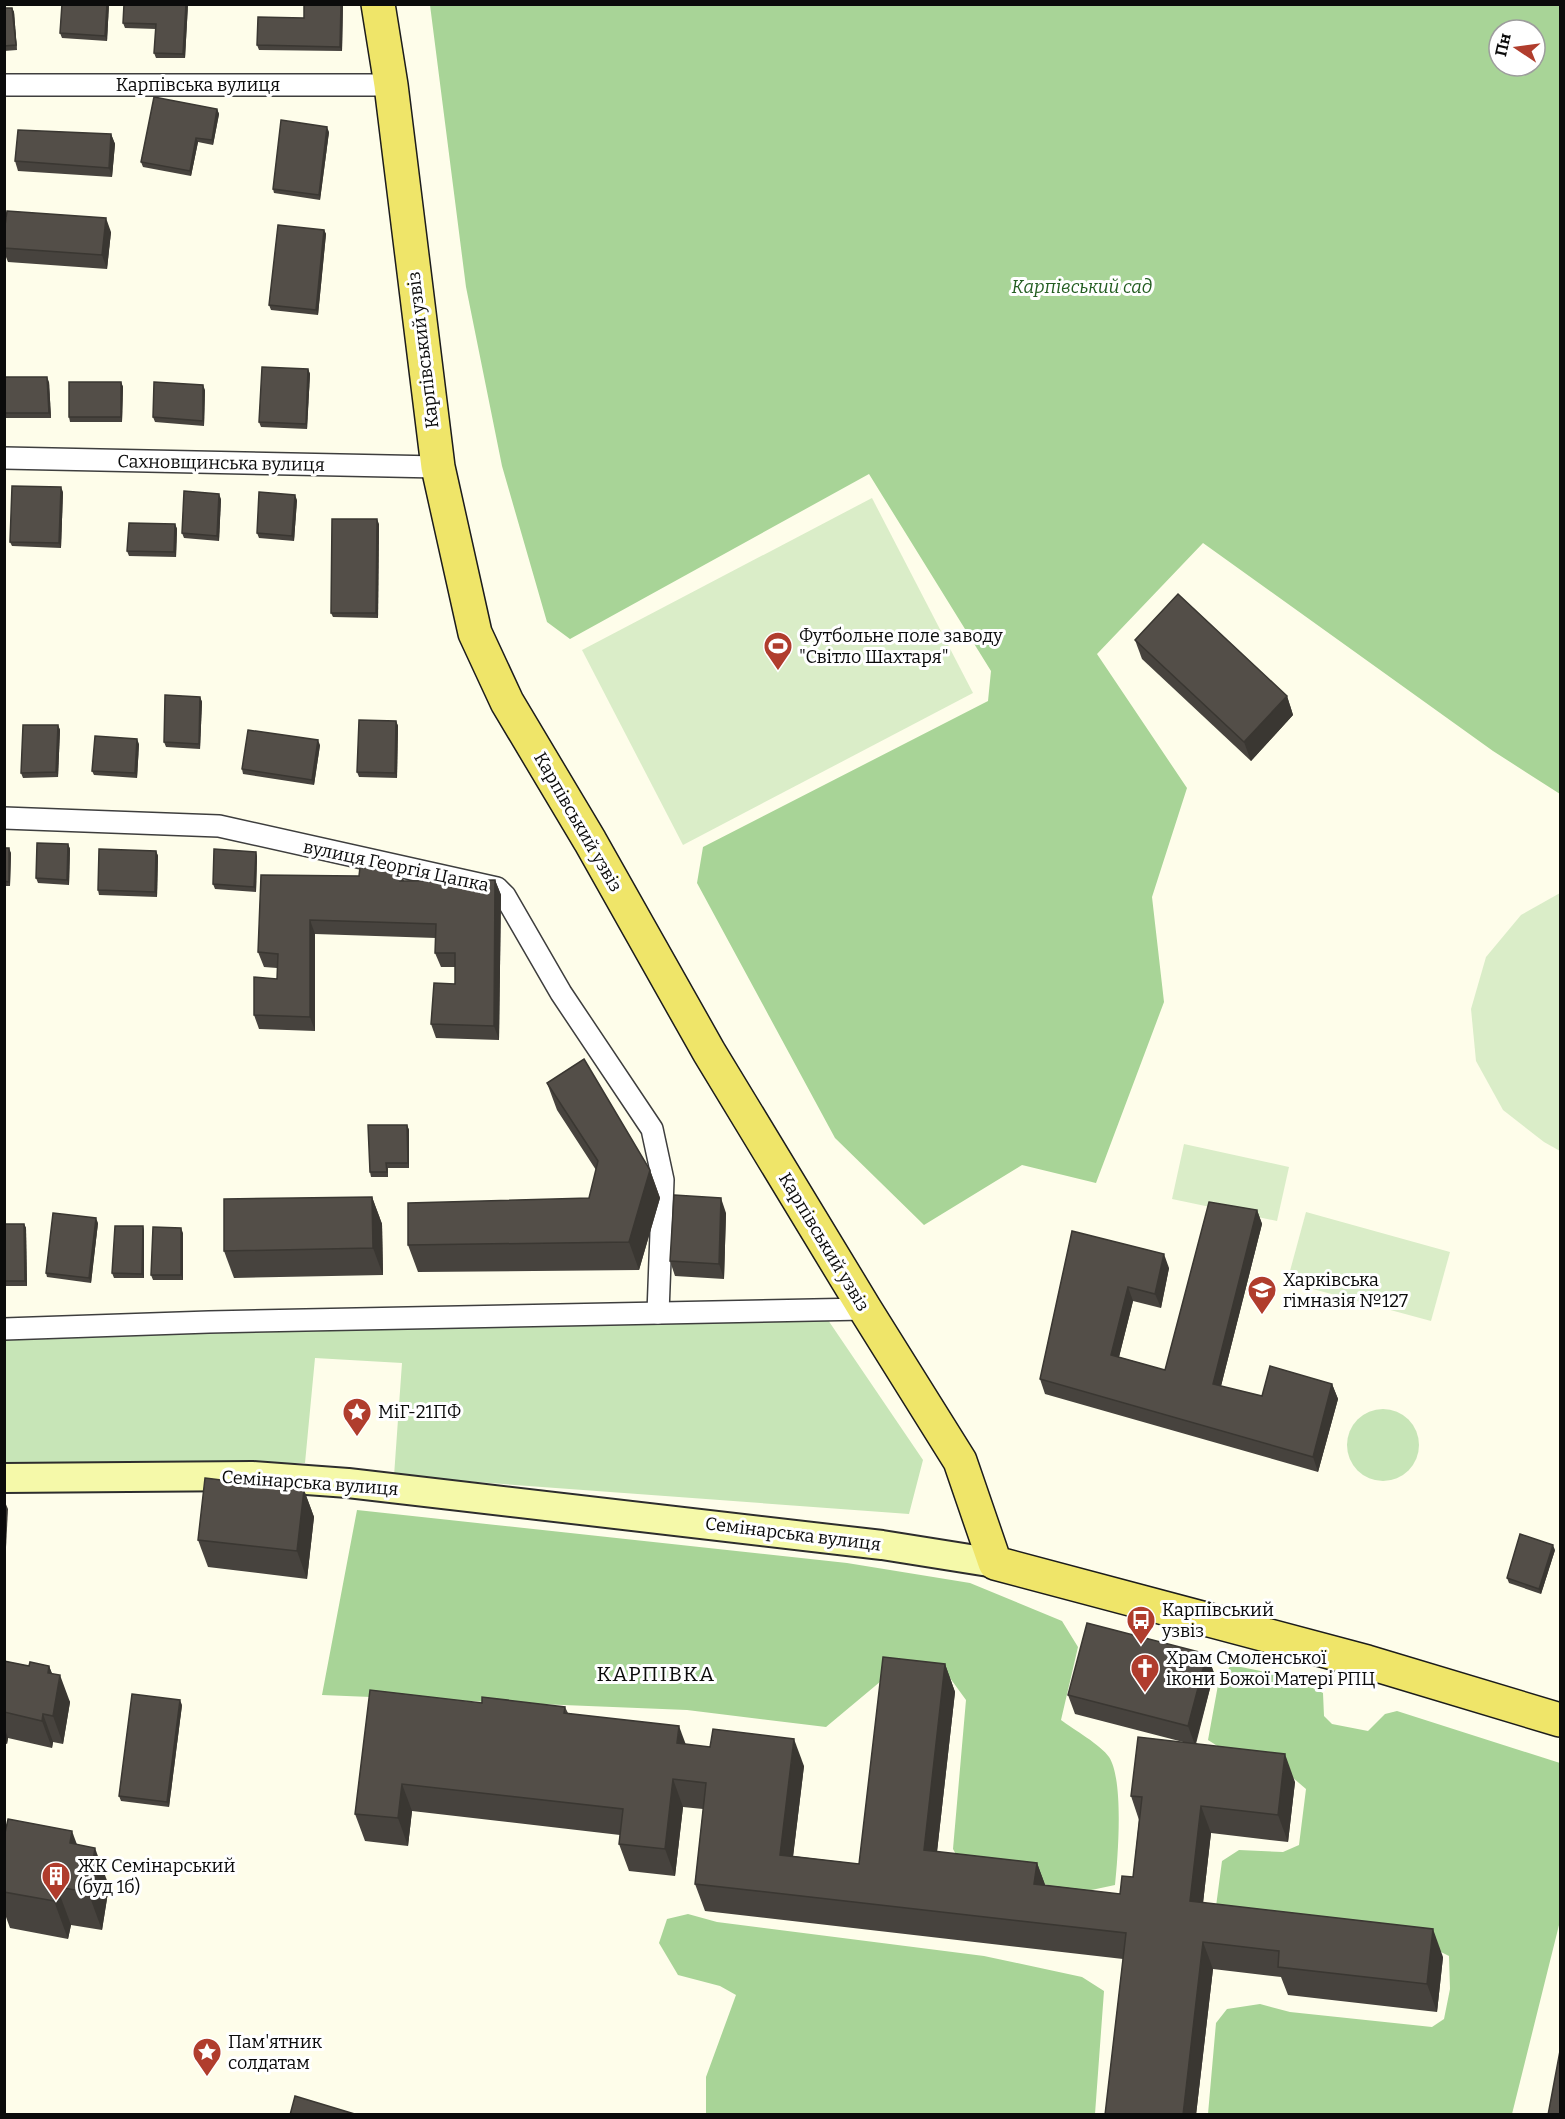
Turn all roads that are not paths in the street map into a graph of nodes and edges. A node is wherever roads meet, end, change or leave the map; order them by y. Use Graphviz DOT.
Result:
graph roads {
  1 [pos="378,4"];
  2 [pos="4,85"];
  3 [pos="391,85"];
  4 [pos="4,458"];
  5 [pos="438,467"];
  6 [pos="4,818"];
  7 [pos="864,1309"];
  8 [pos="658,1313"];
  9 [pos="4,1329"];
  10 [pos="4,1478"];
  11 [pos="996,1563"];
  12 [pos="1560,1720"];
  1 -- 3 [label="main road, Карпівський узвіз"];
  2 -- 3 [label="street, Карпівська вулиця"];
  3 -- 5 [label="main road, Карпівський узвіз"];
  4 -- 5 [label="street, Сахновщинська вулиця"];
  5 -- 7 [label="main road, Карпівський узвіз"];
  6 -- 8 [label="street, вулиця Георгія Цапка"];
  7 -- 8 [label="street"];
  7 -- 11 [label="main road, Карпівський узвіз"];
  8 -- 9 [label="street"];
  10 -- 11 [label="main road, Семінарська вулиця"];
  11 -- 12 [label="main road, Семінарська вулиця"];
}
